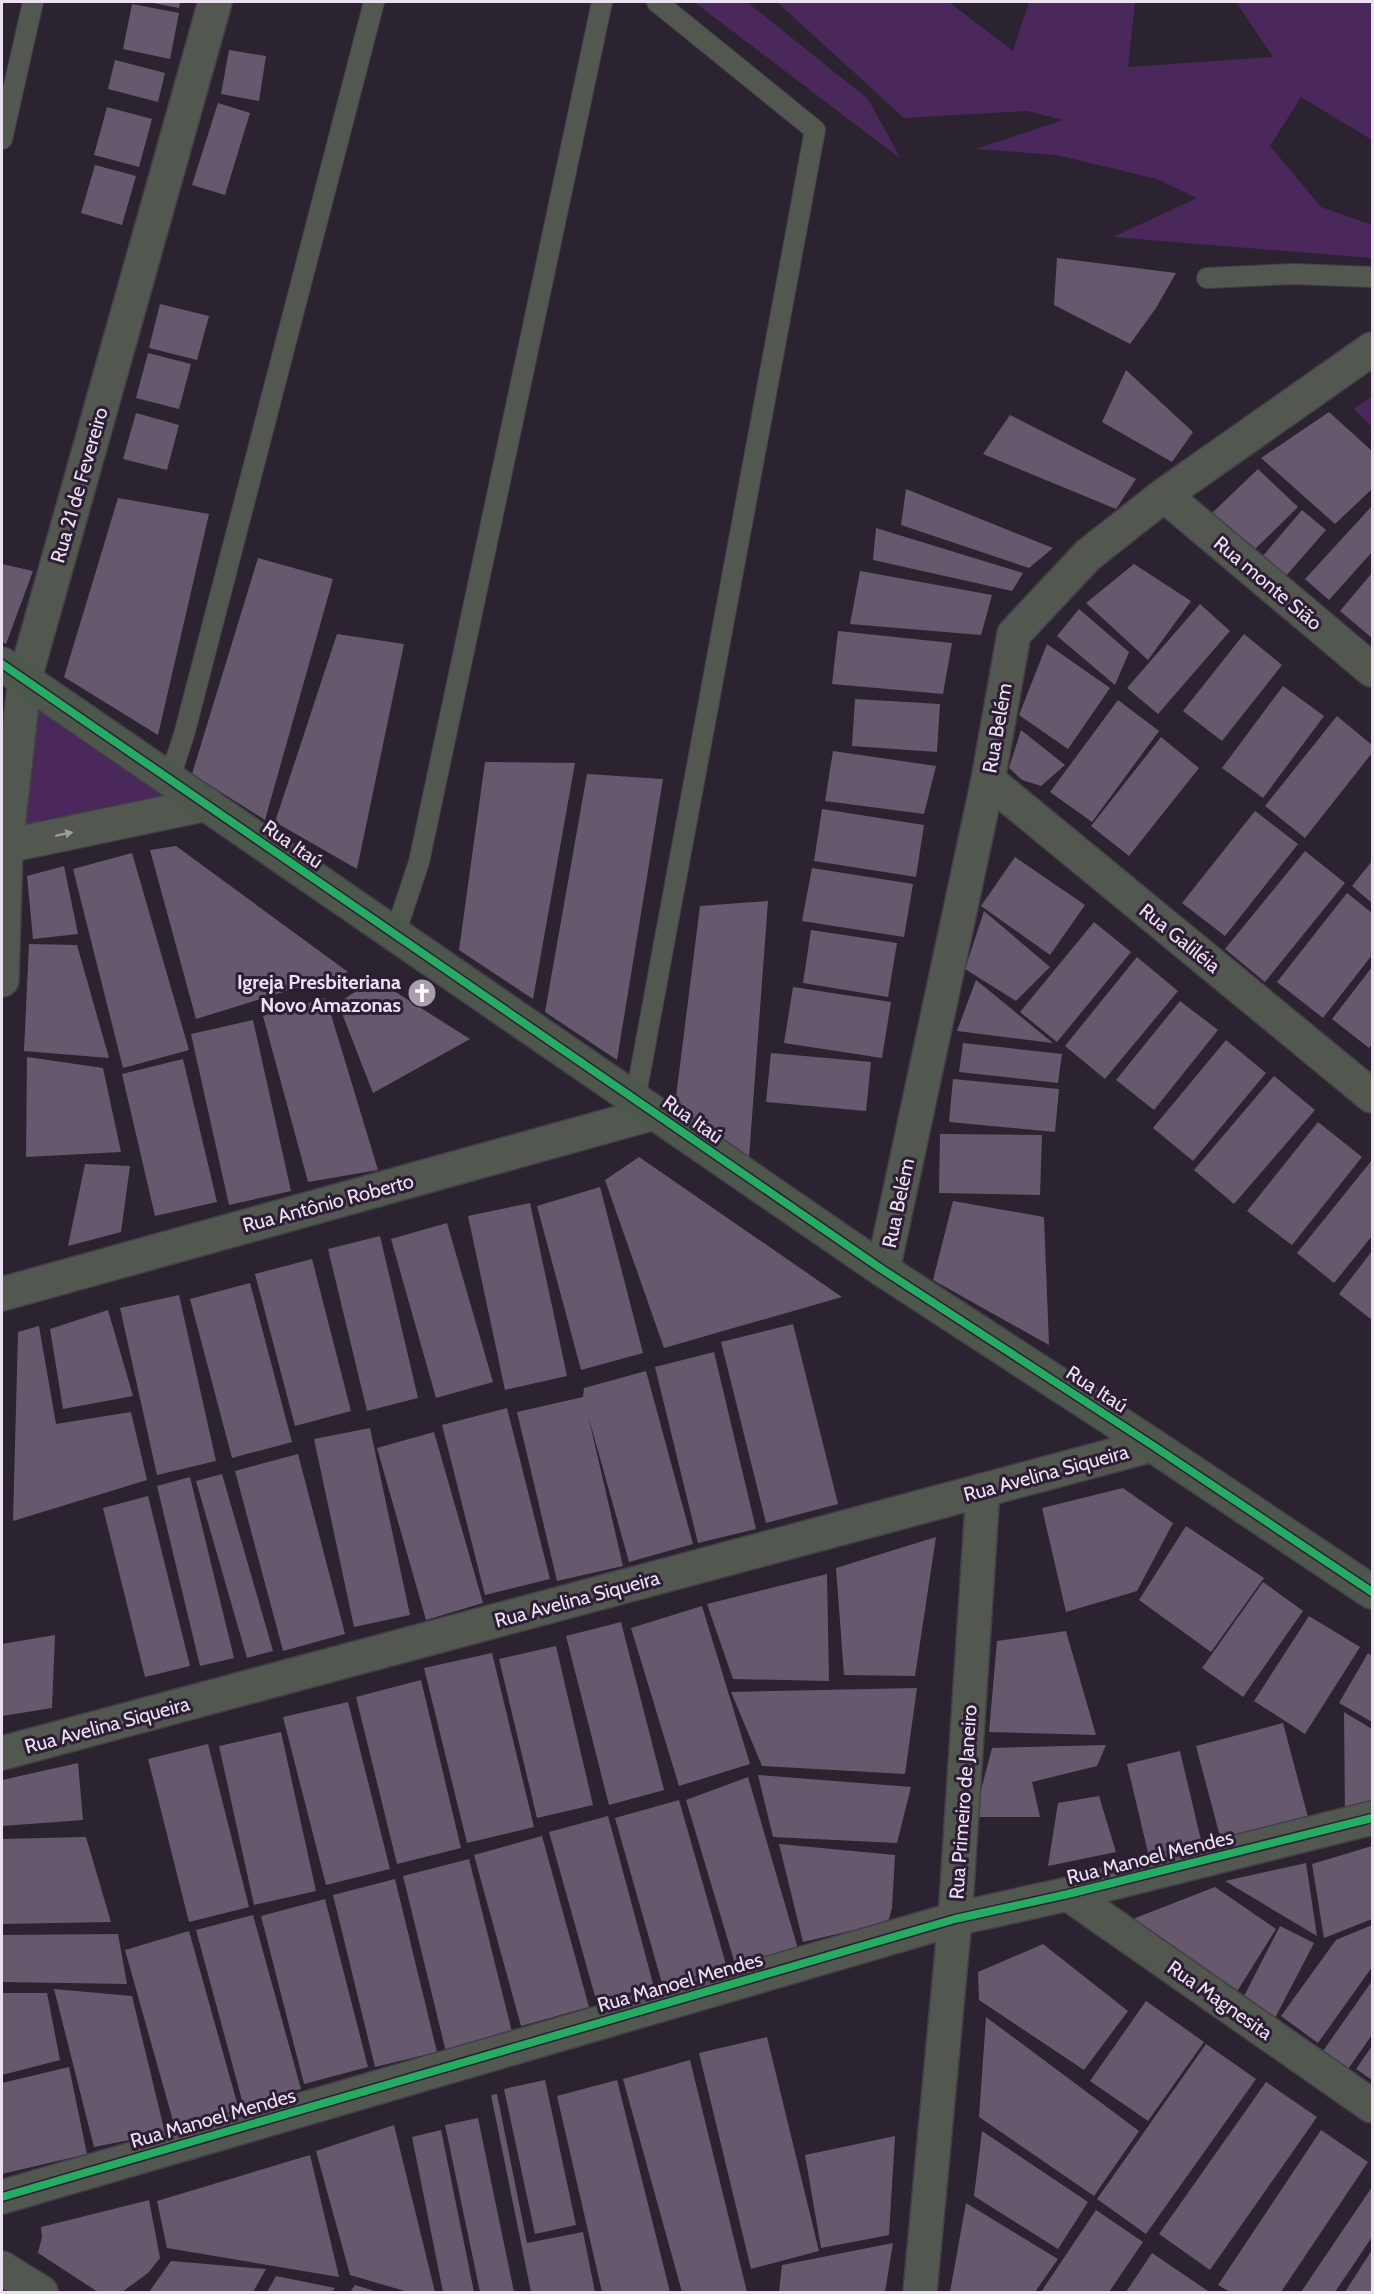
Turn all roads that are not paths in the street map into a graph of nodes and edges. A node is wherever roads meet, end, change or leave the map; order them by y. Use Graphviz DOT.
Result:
graph roads {
  1 [pos="33,2"];
  2 [pos="215,2"];
  3 [pos="374,2"];
  4 [pos="602,2"];
  5 [pos="657,2"];
  6 [pos="2,138"];
  7 [pos="1372,277"];
  8 [pos="1207,278"];
  9 [pos="1372,349"];
  10 [pos="1164,495"];
  11 [pos="1372,670"];
  12 [pos="13,671"];
  13 [pos="170,778"];
  14 [pos="988,780"];
  15 [pos="207,804"];
  16 [pos="4,846"];
  17 [pos="395,934"];
  18 [pos="2,980"];
  19 [pos="1372,1096"];
  20 [pos="644,1106"];
  21 [pos="884,1270"];
  22 [pos="2,1294"];
  23 [pos="1152,1445"];
  24 [pos="983,1490"];
  25 [pos="1372,1592"];
  26 [pos="2,1754"];
  27 [pos="1372,1818"];
  28 [pos="1068,1894"];
  29 [pos="956,1919"];
  30 [pos="1372,2106"];
  31 [pos="2,2197"];
  32 [pos="2,2268"];
  33 [pos="41,2292"];
  34 [pos="920,2292"];
  1 -- 6 [label="lane"];
  2 -- 12 [label="street, Rua 21 de Fevereiro"];
  3 -- 13 [label="lane"];
  4 -- 17 [label="lane"];
  5 -- 20 [label="lane"];
  7 -- 8 [label="lane"];
  9 -- 10 [label="street, Rua Belém"];
  10 -- 11 [label="street, Rua monte Sião"];
  10 -- 14 [label="street, Rua Belém"];
  12 -- 13 [label="street, Rua Itaú"];
  12 -- 16 [label="street, Rua 21 de Fevereiro"];
  13 -- 15 [label="street, Rua Itaú"];
  14 -- 19 [label="street, Rua Galiléia"];
  14 -- 21 [label="street, Rua Belém"];
  16 -- 15 [label="street, one-way"];
  15 -- 17 [label="street, Rua Itaú"];
  16 -- 18 [label="street, Rua 21 de Fevereiro"];
  17 -- 20 [label="street, Rua Itaú"];
  20 -- 21 [label="street, Rua Itaú"];
  20 -- 22 [label="street, Rua Antônio Roberto"];
  21 -- 23 [label="street, Rua Itaú"];
  23 -- 24 [label="street, Rua Avelina Siqueira"];
  23 -- 25 [label="street, Rua Itaú"];
  24 -- 26 [label="street, Rua Avelina Siqueira"];
  24 -- 29 [label="street, Rua Primeiro de Janeiro"];
  27 -- 28 [label="street, Rua Manoel Mendes"];
  28 -- 29 [label="street, Rua Manoel Mendes"];
  28 -- 30 [label="street, Rua Magnesita"];
  29 -- 31 [label="street, Rua Manoel Mendes"];
  29 -- 34 [label="street, Rua Primeiro de Janeiro"];
  32 -- 33 [label="street"];
}
